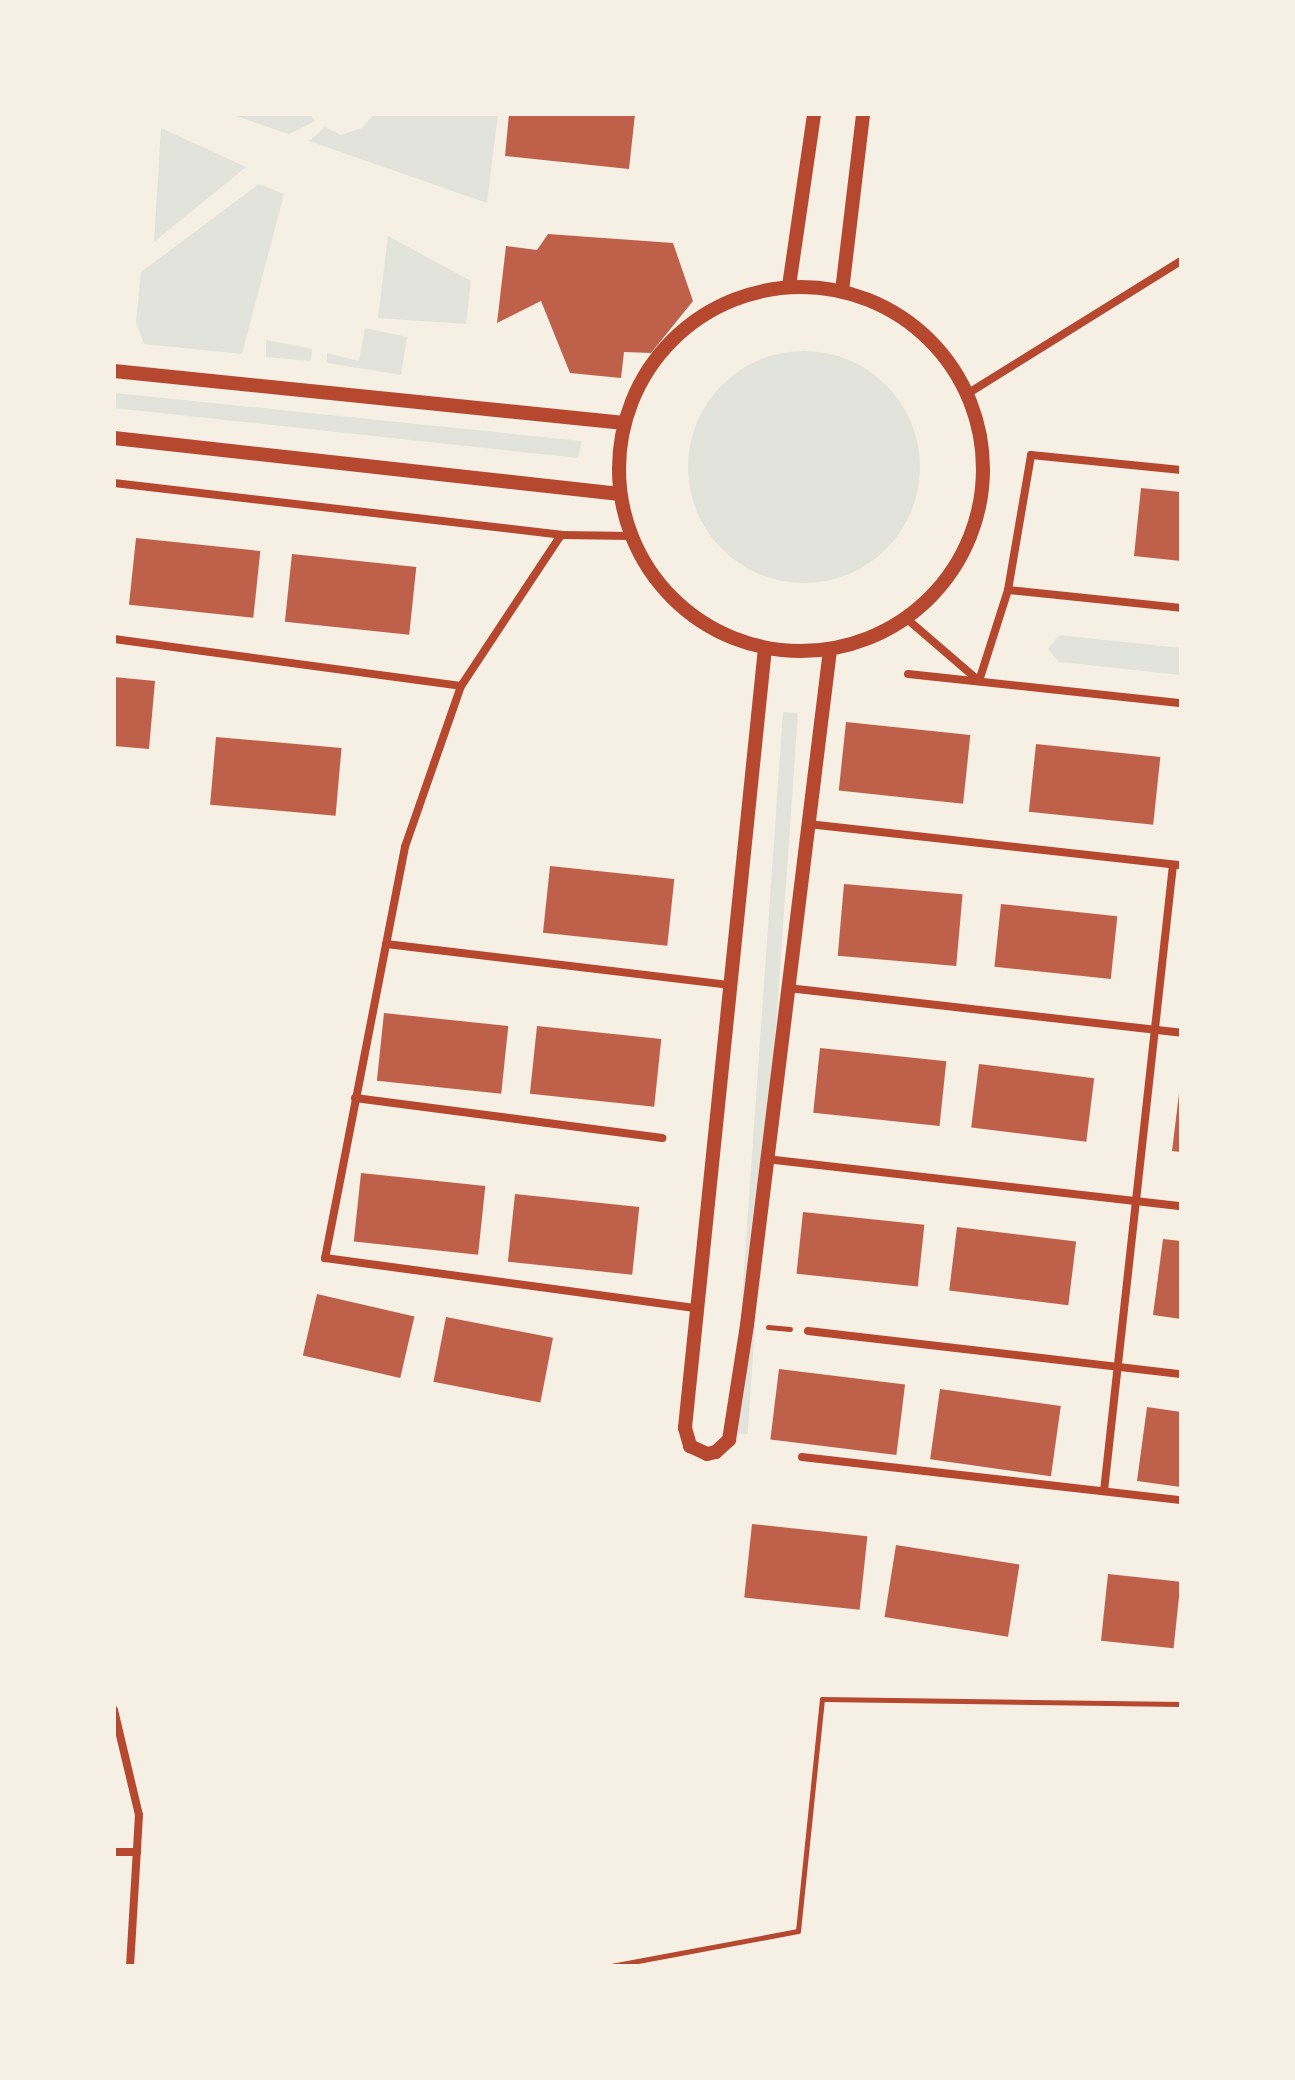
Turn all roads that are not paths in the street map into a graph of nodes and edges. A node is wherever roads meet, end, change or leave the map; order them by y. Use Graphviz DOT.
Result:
graph roads {
  1 [pos="814,114"];
  2 [pos="863,114"];
  3 [pos="1181,261"];
  4 [pos="789,286"];
  5 [pos="842,291"];
  6 [pos="114,371"];
  7 [pos="967,394"];
  8 [pos="624,423"];
  9 [pos="114,438"];
  10 [pos="1181,470"];
  11 [pos="114,483"];
  12 [pos="620,494"];
  13 [pos="561,535"];
  14 [pos="631,536"];
  15 [pos="1008,590"];
  16 [pos="1181,608"];
  17 [pos="907,619"];
  18 [pos="114,639"];
  19 [pos="765,648"];
  20 [pos="830,650"];
  21 [pos="908,674"];
  22 [pos="979,681"];
  23 [pos="461,686"];
  24 [pos="1181,703"];
  25 [pos="808,824"];
  26 [pos="1177,865"];
  27 [pos="386,944"];
  28 [pos="729,985"];
  29 [pos="788,988"];
  30 [pos="1155,1030"];
  31 [pos="1181,1033"];
  32 [pos="355,1098"];
  33 [pos="662,1138"];
  34 [pos="765,1159"];
  35 [pos="1136,1201"];
  36 [pos="1181,1206"];
  37 [pos="695,1308"];
  38 [pos="808,1331"];
  39 [pos="1118,1367"];
  40 [pos="1181,1374"];
  41 [pos="802,1457"];
  42 [pos="1104,1491"];
  43 [pos="1181,1500"];
  44 [pos="114,1710"];
  45 [pos="114,1852"];
  46 [pos="137,1852"];
  47 [pos="130,1966"];
  1 -- 4 [label="street"];
  2 -- 5 [label="street"];
  3 -- 7 [label="street"];
  4 -- 5 [label="street"];
  4 -- 8 [label="street"];
  5 -- 7 [label="street"];
  6 -- 8 [label="street"];
  7 -- 17 [label="street"];
  8 -- 12 [label="street"];
  9 -- 12 [label="street"];
  10 -- 15 [label="street"];
  11 -- 13 [label="street"];
  12 -- 14 [label="street"];
  13 -- 14 [label="street"];
  13 -- 23 [label="street"];
  14 -- 19 [label="street"];
  15 -- 16 [label="street"];
  15 -- 22 [label="street"];
  17 -- 20 [label="street"];
  17 -- 22 [label="street"];
  18 -- 23 [label="street"];
  19 -- 20 [label="street"];
  19 -- 28 [label="street"];
  20 -- 25 [label="street"];
  21 -- 22 [label="street"];
  22 -- 24 [label="street"];
  23 -- 27 [label="street"];
  25 -- 26 [label="street"];
  25 -- 29 [label="street"];
  26 -- 30 [label="street"];
  27 -- 28 [label="street"];
  27 -- 32 [label="street"];
  28 -- 37 [label="street"];
  29 -- 30 [label="street"];
  29 -- 34 [label="street"];
  30 -- 31 [label="street"];
  30 -- 35 [label="street"];
  32 -- 33 [label="street"];
  32 -- 37 [label="street"];
  34 -- 35 [label="street"];
  34 -- 37 [label="street"];
  35 -- 36 [label="street"];
  35 -- 39 [label="street"];
  38 -- 39 [label="street"];
  39 -- 40 [label="street"];
  39 -- 42 [label="street"];
  41 -- 42 [label="street"];
  42 -- 43 [label="street"];
  44 -- 46 [label="street"];
  45 -- 46 [label="street"];
  46 -- 47 [label="street"];
}
